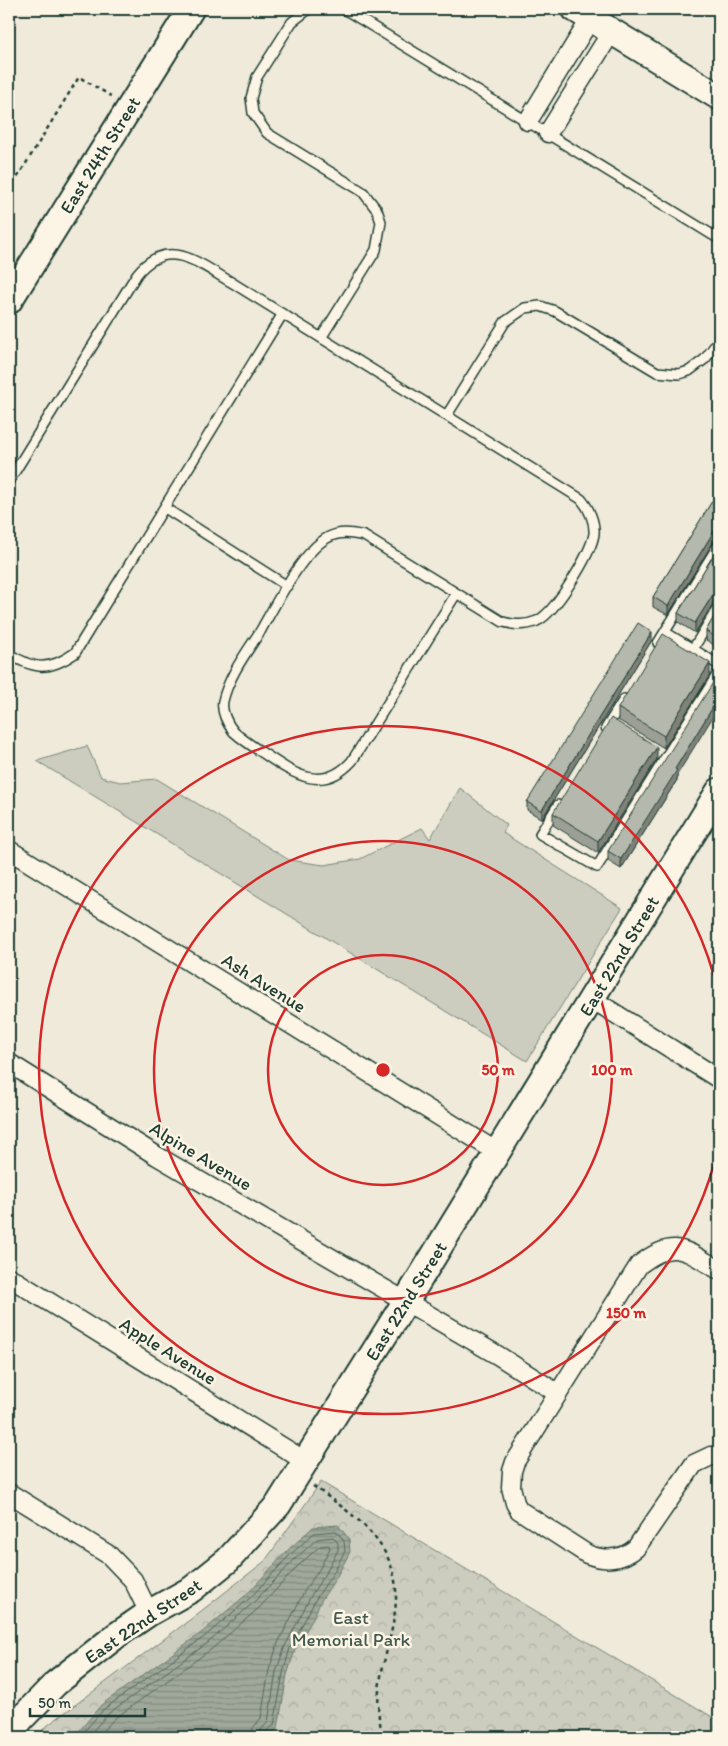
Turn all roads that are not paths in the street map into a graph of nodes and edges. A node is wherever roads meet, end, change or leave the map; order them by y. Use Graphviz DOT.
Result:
graph roads {
  1 [pos="191,9"];
  2 [pos="309,9"];
  3 [pos="344,9"];
  4 [pos="581,12"];
  5 [pos="612,31"];
  6 [pos="719,97"];
  7 [pos="528,121"];
  8 [pos="548,133"];
  9 [pos="719,239"];
  10 [pos="9,301"];
  11 [pos="282,315"];
  12 [pos="321,338"];
  13 [pos="719,340"];
  14 [pos="446,415"];
  15 [pos="9,481"];
  16 [pos="165,508"];
  17 [pos="719,544"];
  18 [pos="287,586"];
  19 [pos="456,594"];
  20 [pos="719,606"];
  21 [pos="665,632"];
  22 [pos="655,648"];
  23 [pos="693,649"];
  24 [pos="9,654"];
  25 [pos="719,665"];
  26 [pos="719,672"];
  27 [pos="629,690"];
  28 [pos="599,738"];
  29 [pos="719,791"];
  30 [pos="565,794"];
  31 [pos="9,850"];
  32 [pos="592,999"];
  33 [pos="9,1063"];
  34 [pos="719,1079"];
  35 [pos="497,1152"];
  36 [pos="719,1270"];
  37 [pos="9,1277"];
  38 [pos="406,1302"];
  39 [pos="557,1393"];
  40 [pos="719,1456"];
  41 [pos="301,1468"];
  42 [pos="9,1493"];
  43 [pos="149,1613"];
  44 [pos="9,1735"];
  1 -- 10 [label="street, East 24th Street"];
  2 -- 12 [label="lane"];
  3 -- 7 [label="lane"];
  4 -- 5 [label="street"];
  4 -- 7 [label="street"];
  5 -- 6 [label="street"];
  5 -- 8 [label="street"];
  7 -- 8 [label="lane"];
  8 -- 9 [label="lane"];
  11 -- 12 [label="lane"];
  11 -- 15 [label="lane"];
  11 -- 16 [label="lane"];
  12 -- 14 [label="lane"];
  13 -- 14 [label="lane"];
  14 -- 19 [label="lane"];
  16 -- 18 [label="lane"];
  16 -- 24 [label="lane"];
  17 -- 21 [label="lane"];
  18 -- 19 [label="lane"];
  18 -- 19 [label="lane"];
  20 -- 23 [label="lane"];
  21 -- 22 [label="lane"];
  21 -- 23 [label="lane"];
  23 -- 25 [label="lane"];
  26 -- 30 [label="lane"];
  27 -- 28 [label="lane"];
  29 -- 32 [label="street, East 22nd Street"];
  31 -- 35 [label="street, Ash Avenue"];
  32 -- 34 [label="street"];
  32 -- 35 [label="street, East 22nd Street"];
  33 -- 38 [label="street, Alpine Avenue"];
  35 -- 38 [label="street, East 22nd Street"];
  36 -- 39 [label="street"];
  37 -- 41 [label="street, Apple Avenue"];
  38 -- 39 [label="street, Alpine Avenue"];
  38 -- 41 [label="street, East 22nd Street"];
  39 -- 40 [label="street"];
  41 -- 43 [label="street, East 22nd Street"];
  42 -- 43 [label="street"];
  43 -- 44 [label="street, East 22nd Street"];
}
